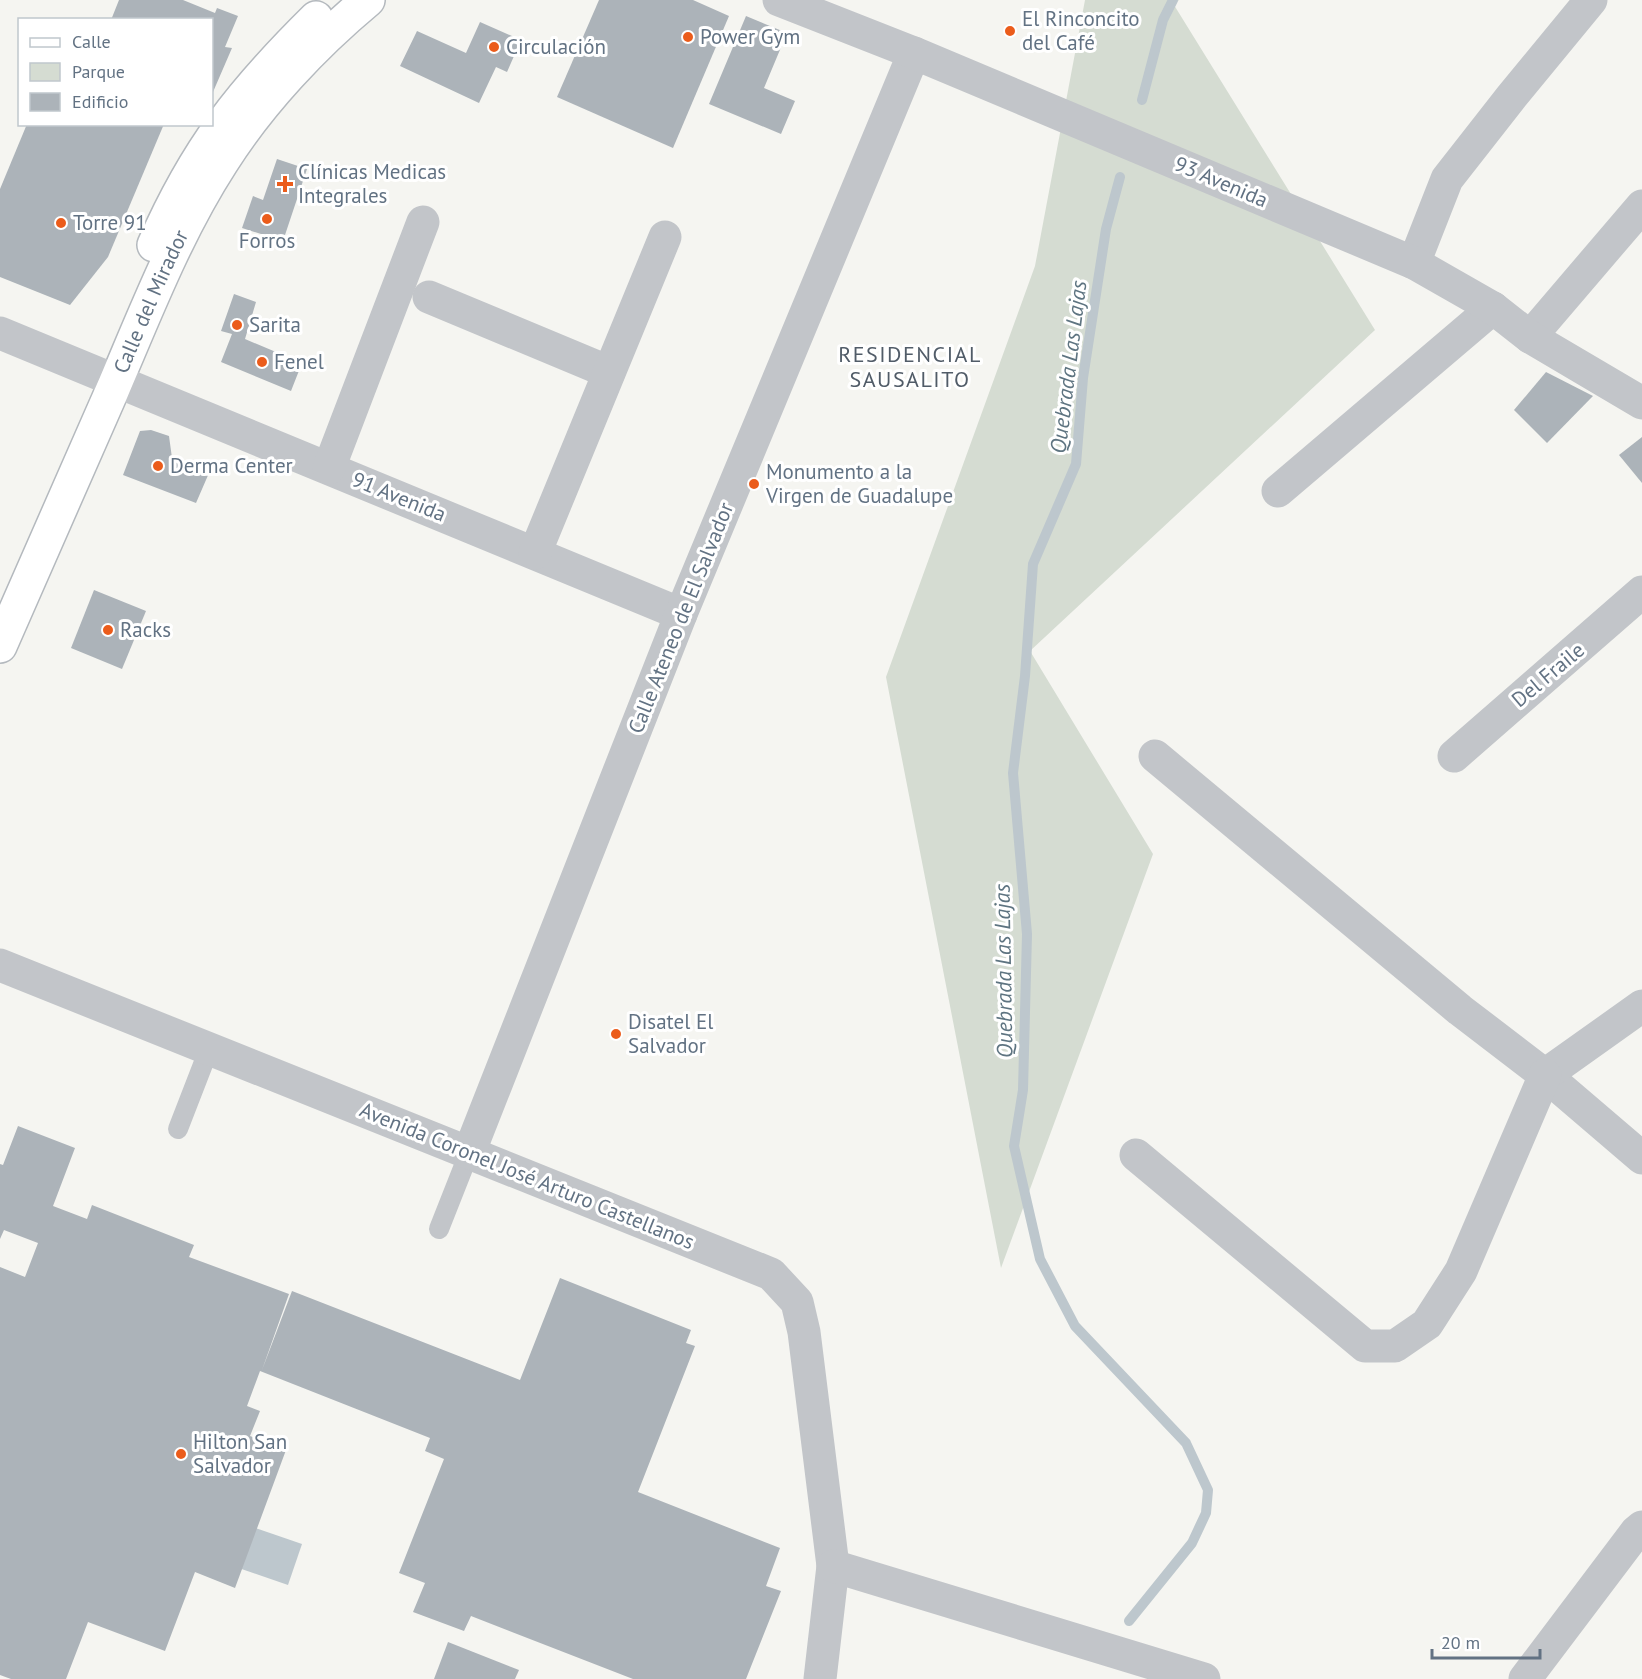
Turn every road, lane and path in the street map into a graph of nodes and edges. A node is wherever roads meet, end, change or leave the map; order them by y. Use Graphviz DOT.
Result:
graph roads {
  1 [pos="335,0"];
  2 [pos="368,0"];
  3 [pos="779,0"];
  4 [pos="1591,0"];
  5 [pos="914,53"];
  6 [pos="1642,206"];
  7 [pos="423,222"];
  8 [pos="665,237"];
  9 [pos="1414,263"];
  10 [pos="429,297"];
  11 [pos="1493,308"];
  12 [pos="0,333"];
  13 [pos="1530,337"];
  14 [pos="609,372"];
  15 [pos="108,376"];
  16 [pos="1642,403"];
  17 [pos="329,468"];
  18 [pos="1278,491"];
  19 [pos="535,553"];
  20 [pos="1642,592"];
  21 [pos="0,596"];
  22 [pos="681,614"];
  23 [pos="0,646"];
  24 [pos="1155,756"];
  25 [pos="1454,756"];
  26 [pos="0,965"];
  27 [pos="1642,1006"];
  28 [pos="209,1049"];
  29 [pos="1545,1075"];
  30 [pos="178,1129"];
  31 [pos="469,1153"];
  32 [pos="1136,1155"];
  33 [pos="1642,1158"];
  34 [pos="439,1229"];
  35 [pos="1642,1527"];
  36 [pos="833,1566"];
  37 [pos="820,1679"];
  38 [pos="1203,1679"];
  39 [pos="1525,1679"];
  1 -- 15 [label="main road, Calle del Mirador"];
  2 -- 15 [label="main road, Calle del Mirador"];
  3 -- 5 [label="street, 93 Avenida"];
  4 -- 9 [label="street"];
  5 -- 9 [label="street, 93 Avenida"];
  5 -- 22 [label="street, Calle Ateneo de El Salvador"];
  6 -- 13 [label="street"];
  7 -- 17 [label="street"];
  8 -- 14 [label="street"];
  9 -- 11 [label="street, 93 Avenida"];
  10 -- 14 [label="street"];
  11 -- 13 [label="street, 93 Avenida"];
  11 -- 18 [label="street"];
  12 -- 15 [label="street, 91 Avenida"];
  13 -- 16 [label="street, 93 Avenida"];
  14 -- 19 [label="street"];
  15 -- 17 [label="street, 91 Avenida"];
  15 -- 21 [label="main road, Calle del Mirador"];
  15 -- 23 [label="main road, Calle del Mirador"];
  17 -- 19 [label="street, 91 Avenida"];
  19 -- 22 [label="street, 91 Avenida"];
  20 -- 25 [label="street, Del Fraile"];
  22 -- 31 [label="street, Calle Ateneo de El Salvador"];
  24 -- 29 [label="street"];
  26 -- 28 [label="street, Avenida Coronel José Arturo Castellanos"];
  27 -- 29 [label="street"];
  28 -- 30 [label="lane"];
  28 -- 31 [label="street, Avenida Coronel José Arturo Castellanos"];
  29 -- 32 [label="street"];
  29 -- 33 [label="street"];
  31 -- 34 [label="lane"];
  31 -- 36 [label="street, Avenida Coronel José Arturo Castellanos"];
  35 -- 39 [label="street"];
  36 -- 37 [label="street"];
  36 -- 38 [label="street"];
}
